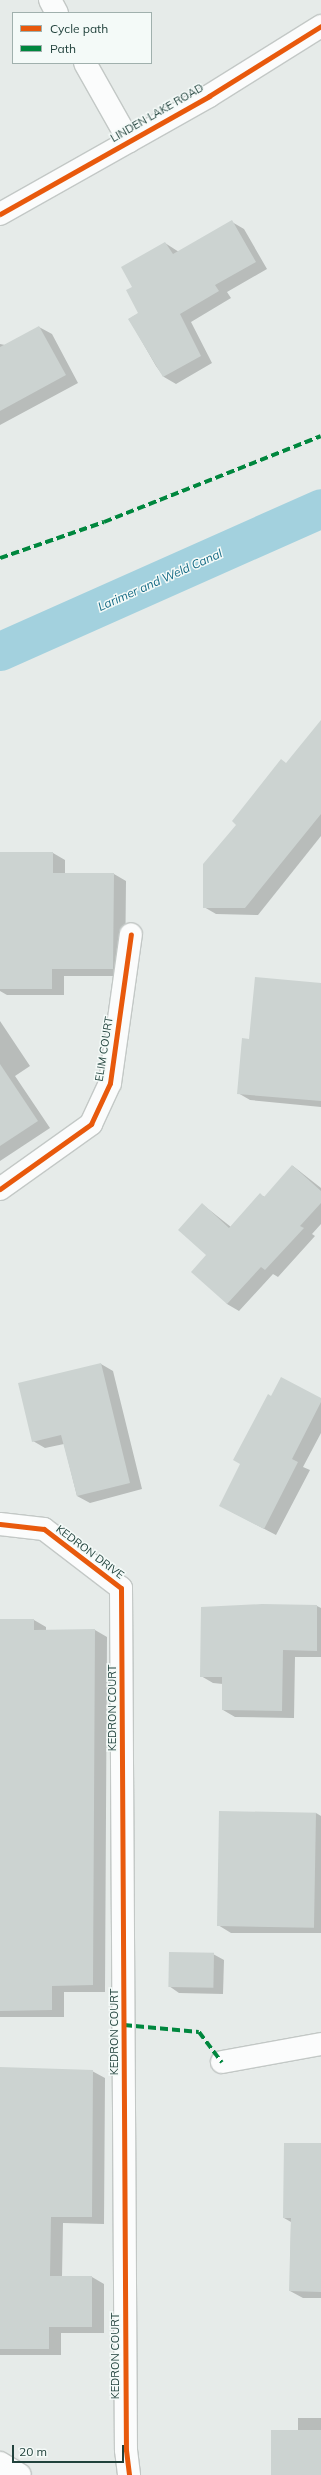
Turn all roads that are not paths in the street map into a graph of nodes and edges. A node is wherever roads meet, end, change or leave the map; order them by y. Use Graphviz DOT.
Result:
graph roads {
  1 [pos="50,0"];
  2 [pos="56,12"];
  3 [pos="321,26"];
  4 [pos="86,64"];
  5 [pos="129,140"];
  6 [pos="0,214"];
  7 [pos="131,934"];
  8 [pos="0,1189"];
  9 [pos="0,1524"];
  10 [pos="121,1588"];
  11 [pos="321,2044"];
  12 [pos="222,2062"];
  13 [pos="0,2463"];
  14 [pos="20,2475"];
  15 [pos="129,2475"];
  1 -- 2 [label="street"];
  3 -- 5 [label="street, LINDEN LAKE ROAD"];
  4 -- 5 [label="street"];
  5 -- 6 [label="street, LINDEN LAKE ROAD"];
  7 -- 8 [label="street, ELIM COURT"];
  9 -- 10 [label="street, KEDRON DRIVE"];
  10 -- 15 [label="street, KEDRON COURT"];
  11 -- 12 [label="street"];
  13 -- 14 [label="street"];
}
